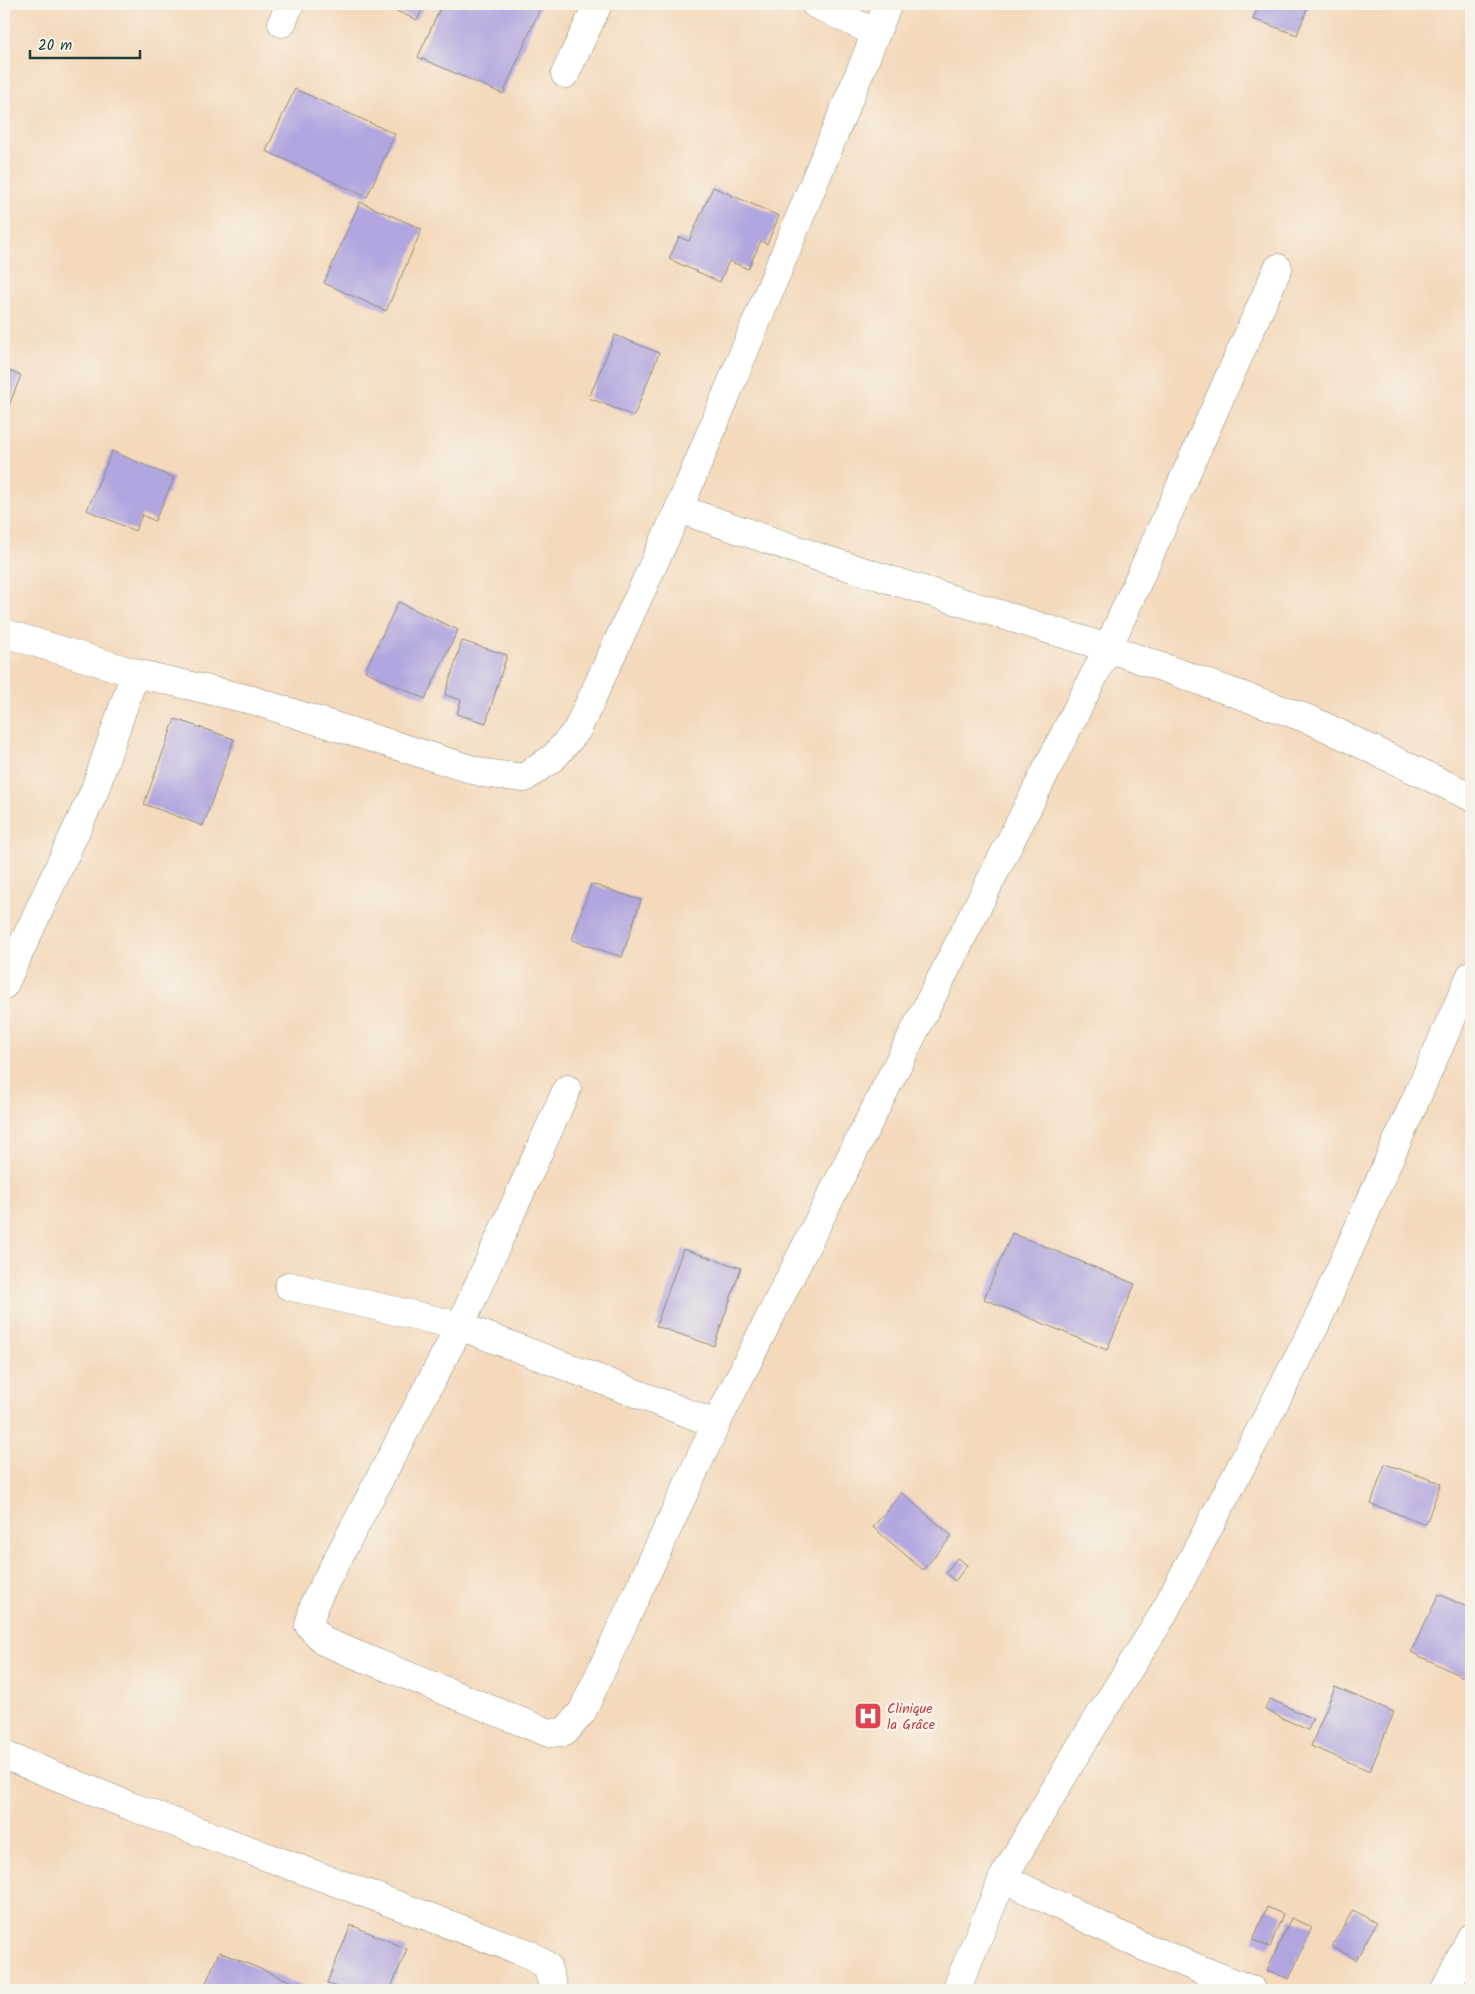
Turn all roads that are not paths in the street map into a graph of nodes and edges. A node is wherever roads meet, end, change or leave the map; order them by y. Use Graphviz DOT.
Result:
graph roads {
  1 [pos="598,4"];
  2 [pos="815,4"];
  3 [pos="888,4"];
  4 [pos="876,33"];
  5 [pos="565,74"];
  6 [pos="1278,268"];
  7 [pos="678,508"];
  8 [pos="4,633"];
  9 [pos="1108,648"];
  10 [pos="134,673"];
  11 [pos="1471,798"];
  12 [pos="1471,975"];
  13 [pos="4,985"];
  14 [pos="567,1089"];
  15 [pos="289,1286"];
  16 [pos="460,1326"];
  17 [pos="716,1424"];
  18 [pos="4,1755"];
  19 [pos="1003,1878"];
  20 [pos="1471,1937"];
  21 [pos="552,1990"];
  22 [pos="956,1990"];
  23 [pos="1252,1990"];
  24 [pos="1445,1990"];
  1 -- 5 [label="street"];
  2 -- 4 [label="street"];
  3 -- 4 [label="street"];
  4 -- 7 [label="street"];
  6 -- 9 [label="street"];
  7 -- 9 [label="street"];
  7 -- 10 [label="street"];
  8 -- 10 [label="street"];
  9 -- 11 [label="street"];
  9 -- 17 [label="street"];
  10 -- 13 [label="street"];
  12 -- 19 [label="street"];
  14 -- 16 [label="street"];
  15 -- 16 [label="street"];
  16 -- 17 [label="street"];
  16 -- 17 [label="street"];
  18 -- 21 [label="street"];
  19 -- 22 [label="street"];
  19 -- 23 [label="street"];
  20 -- 24 [label="street"];
}
